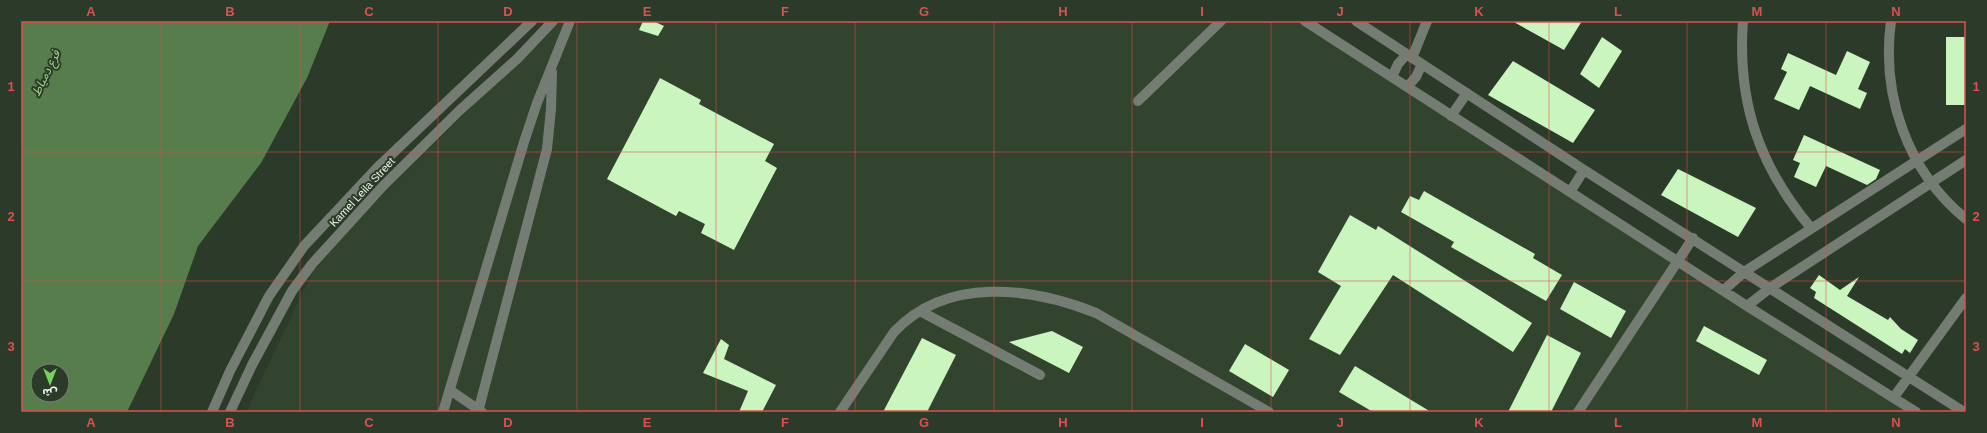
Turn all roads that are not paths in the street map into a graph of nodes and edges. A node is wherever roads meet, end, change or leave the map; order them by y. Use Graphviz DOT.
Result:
graph roads {
  1 [pos="532,21"];
  2 [pos="553,21"];
  3 [pos="570,21"];
  4 [pos="1220,21"];
  5 [pos="1305,21"];
  6 [pos="1356,21"];
  7 [pos="1427,21"];
  8 [pos="1743,21"];
  9 [pos="1891,21"];
  10 [pos="1409,56"];
  11 [pos="1422,64"];
  12 [pos="552,66"];
  13 [pos="1392,77"];
  14 [pos="1407,87"];
  15 [pos="1467,93"];
  16 [pos="1138,101"];
  17 [pos="1452,116"];
  18 [pos="1966,129"];
  19 [pos="1916,159"];
  20 [pos="1966,160"];
  21 [pos="1584,170"];
  22 [pos="1931,182"];
  23 [pos="1570,192"];
  24 [pos="1966,219"];
  25 [pos="1810,228"];
  26 [pos="1693,238"];
  27 [pos="1678,260"];
  28 [pos="1744,272"];
  29 [pos="1770,288"];
  30 [pos="1724,290"];
  31 [pos="1966,298"];
  32 [pos="1747,306"];
  33 [pos="920,311"];
  34 [pos="1040,375"];
  35 [pos="1909,378"];
  36 [pos="450,390"];
  37 [pos="1894,397"];
  38 [pos="1958,410"];
  39 [pos="479,411"];
  40 [pos="212,412"];
  41 [pos="230,412"];
  42 [pos="443,412"];
  43 [pos="840,412"];
  44 [pos="1269,412"];
  45 [pos="1578,412"];
  46 [pos="1916,412"];
  1 -- 40 [label="street, Kamel Leila Street"];
  2 -- 41 [label="street, Kamel Leila Street"];
  3 -- 12 [label="street"];
  4 -- 16 [label="street"];
  5 -- 13 [label="street"];
  6 -- 10 [label="street"];
  7 -- 10 [label="street"];
  8 -- 25 [label="street"];
  9 -- 19 [label="street"];
  10 -- 11 [label="street"];
  10 -- 13 [label="street"];
  11 -- 14 [label="street"];
  11 -- 15 [label="street"];
  12 -- 36 [label="street"];
  12 -- 39 [label="street"];
  13 -- 14 [label="street"];
  14 -- 17 [label="street"];
  15 -- 17 [label="street"];
  15 -- 21 [label="street"];
  17 -- 23 [label="street"];
  18 -- 19 [label="street"];
  19 -- 22 [label="street"];
  19 -- 25 [label="street"];
  20 -- 22 [label="street"];
  21 -- 23 [label="street"];
  21 -- 26 [label="street"];
  22 -- 24 [label="street"];
  22 -- 29 [label="street"];
  23 -- 27 [label="street"];
  25 -- 28 [label="street"];
  26 -- 27 [label="street"];
  26 -- 28 [label="street"];
  27 -- 30 [label="street"];
  27 -- 45 [label="street"];
  28 -- 29 [label="street"];
  28 -- 30 [label="street"];
  29 -- 32 [label="street"];
  29 -- 35 [label="street"];
  30 -- 32 [label="street"];
  31 -- 35 [label="street"];
  32 -- 37 [label="street"];
  33 -- 34 [label="street"];
  33 -- 43 [label="street"];
  33 -- 44 [label="street"];
  35 -- 37 [label="street"];
  35 -- 38 [label="street"];
  36 -- 39 [label="street"];
  36 -- 42 [label="street"];
  37 -- 46 [label="street"];
}
